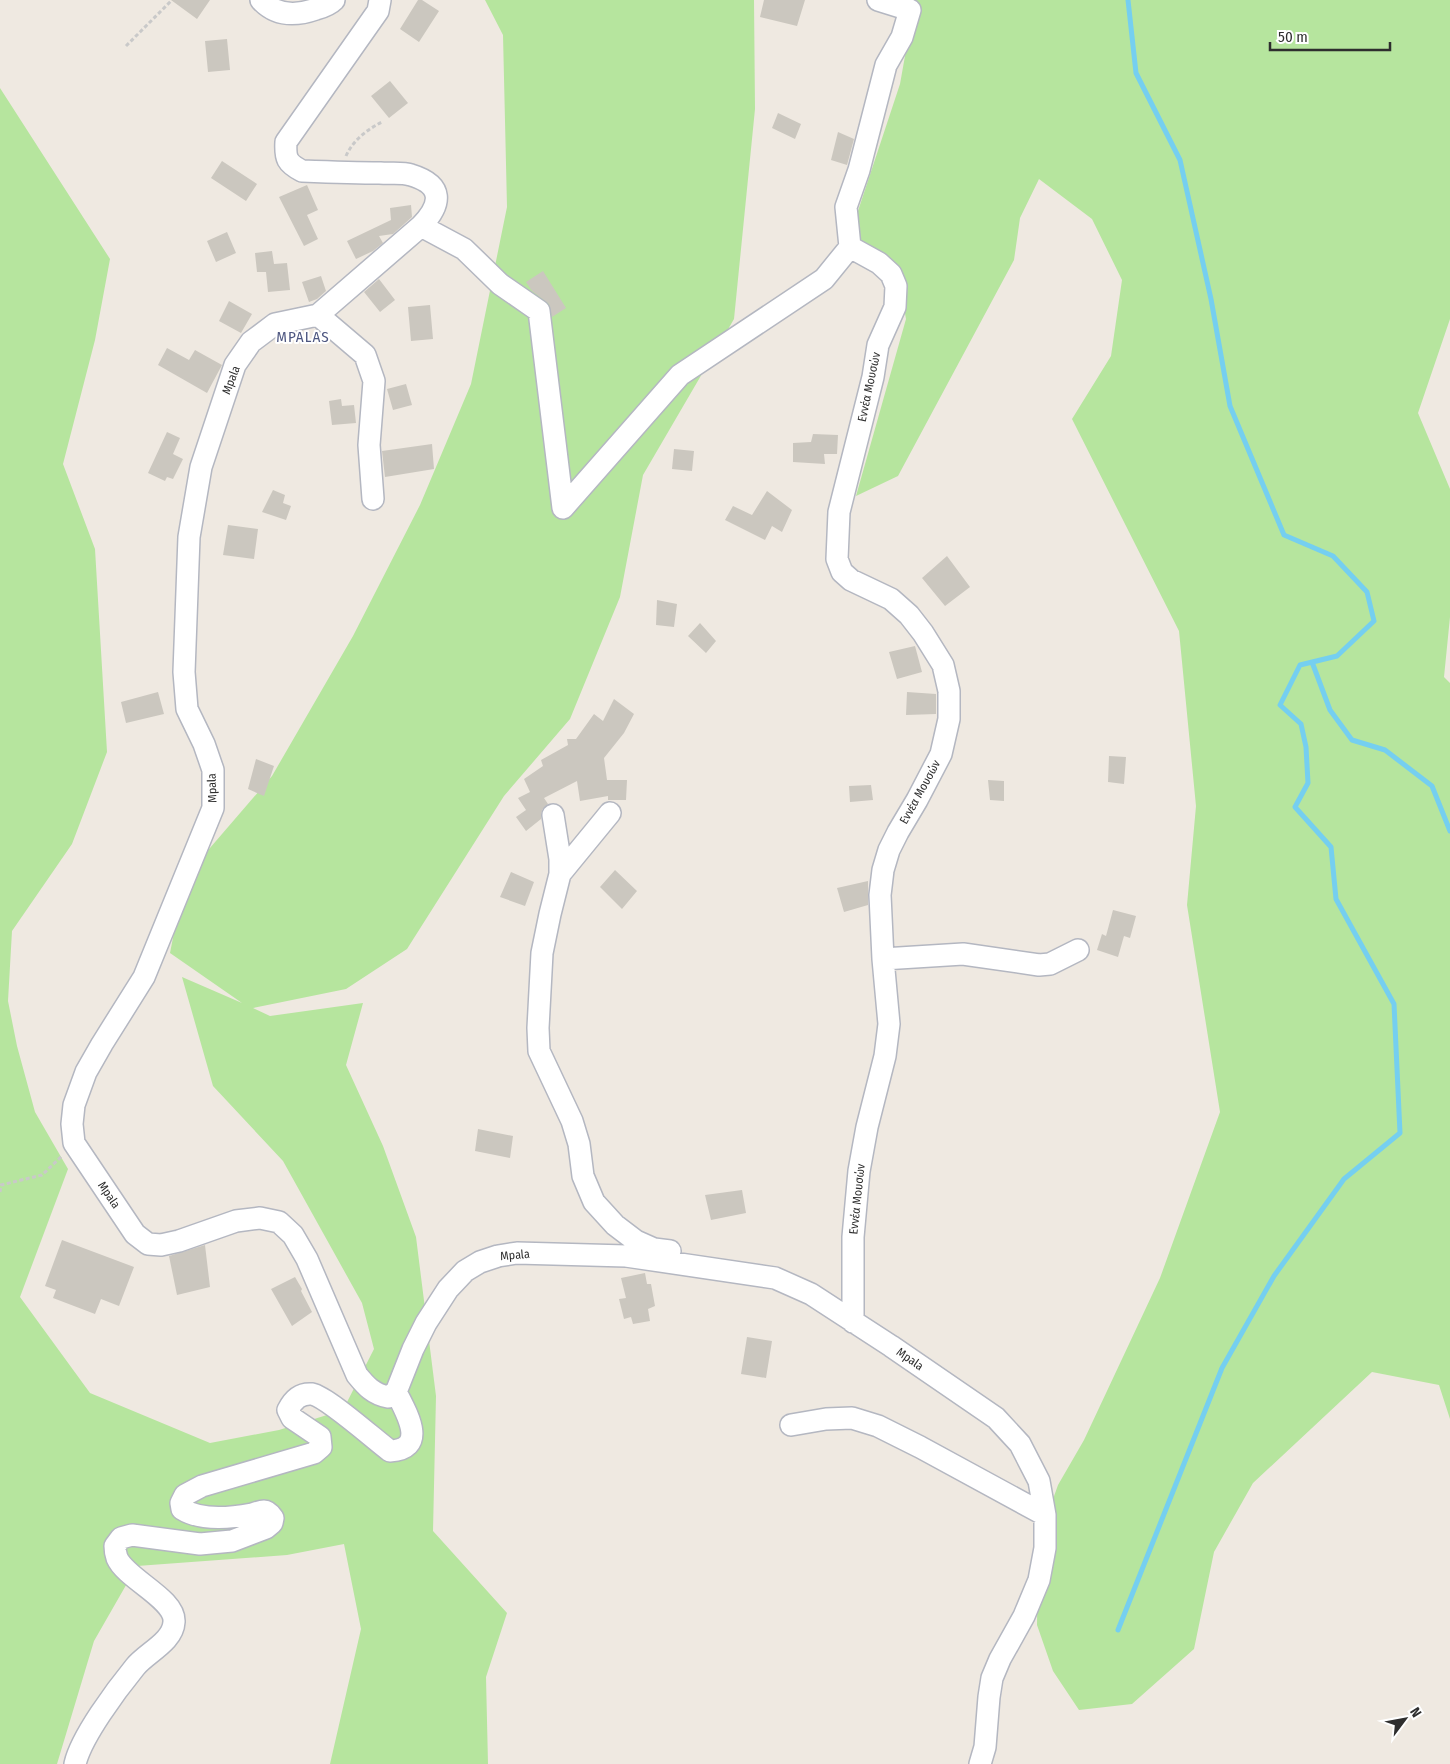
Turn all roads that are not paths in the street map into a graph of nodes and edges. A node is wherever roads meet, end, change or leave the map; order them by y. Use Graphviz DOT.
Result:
graph roads {
  1 [pos="260,0"];
  2 [pos="334,0"];
  3 [pos="380,0"];
  4 [pos="878,0"];
  5 [pos="421,226"];
  6 [pos="850,247"];
  7 [pos="318,315"];
  8 [pos="373,499"];
  9 [pos="610,813"];
  10 [pos="553,815"];
  11 [pos="560,874"];
  12 [pos="1078,950"];
  13 [pos="883,960"];
  14 [pos="775,1278"];
  15 [pos="853,1322"];
  16 [pos="396,1392"];
  17 [pos="791,1425"];
  18 [pos="1045,1514"];
  19 [pos="75,1764"];
  20 [pos="980,1764"];
  1 -- 2 [label="street"];
  3 -- 5 [label="street, Mpala"];
  4 -- 6 [label="street"];
  5 -- 6 [label="street"];
  5 -- 7 [label="street, Mpala"];
  6 -- 13 [label="street, Εννέα Μουσών"];
  7 -- 8 [label="street"];
  7 -- 16 [label="street, Mpala"];
  9 -- 11 [label="street"];
  10 -- 11 [label="street"];
  11 -- 14 [label="street"];
  12 -- 13 [label="street"];
  13 -- 15 [label="street, Εννέα Μουσών"];
  14 -- 15 [label="street, Mpala"];
  14 -- 16 [label="street, Mpala"];
  15 -- 18 [label="street, Mpala"];
  16 -- 19 [label="street"];
  17 -- 18 [label="street"];
  18 -- 20 [label="street, Mpala"];
}
